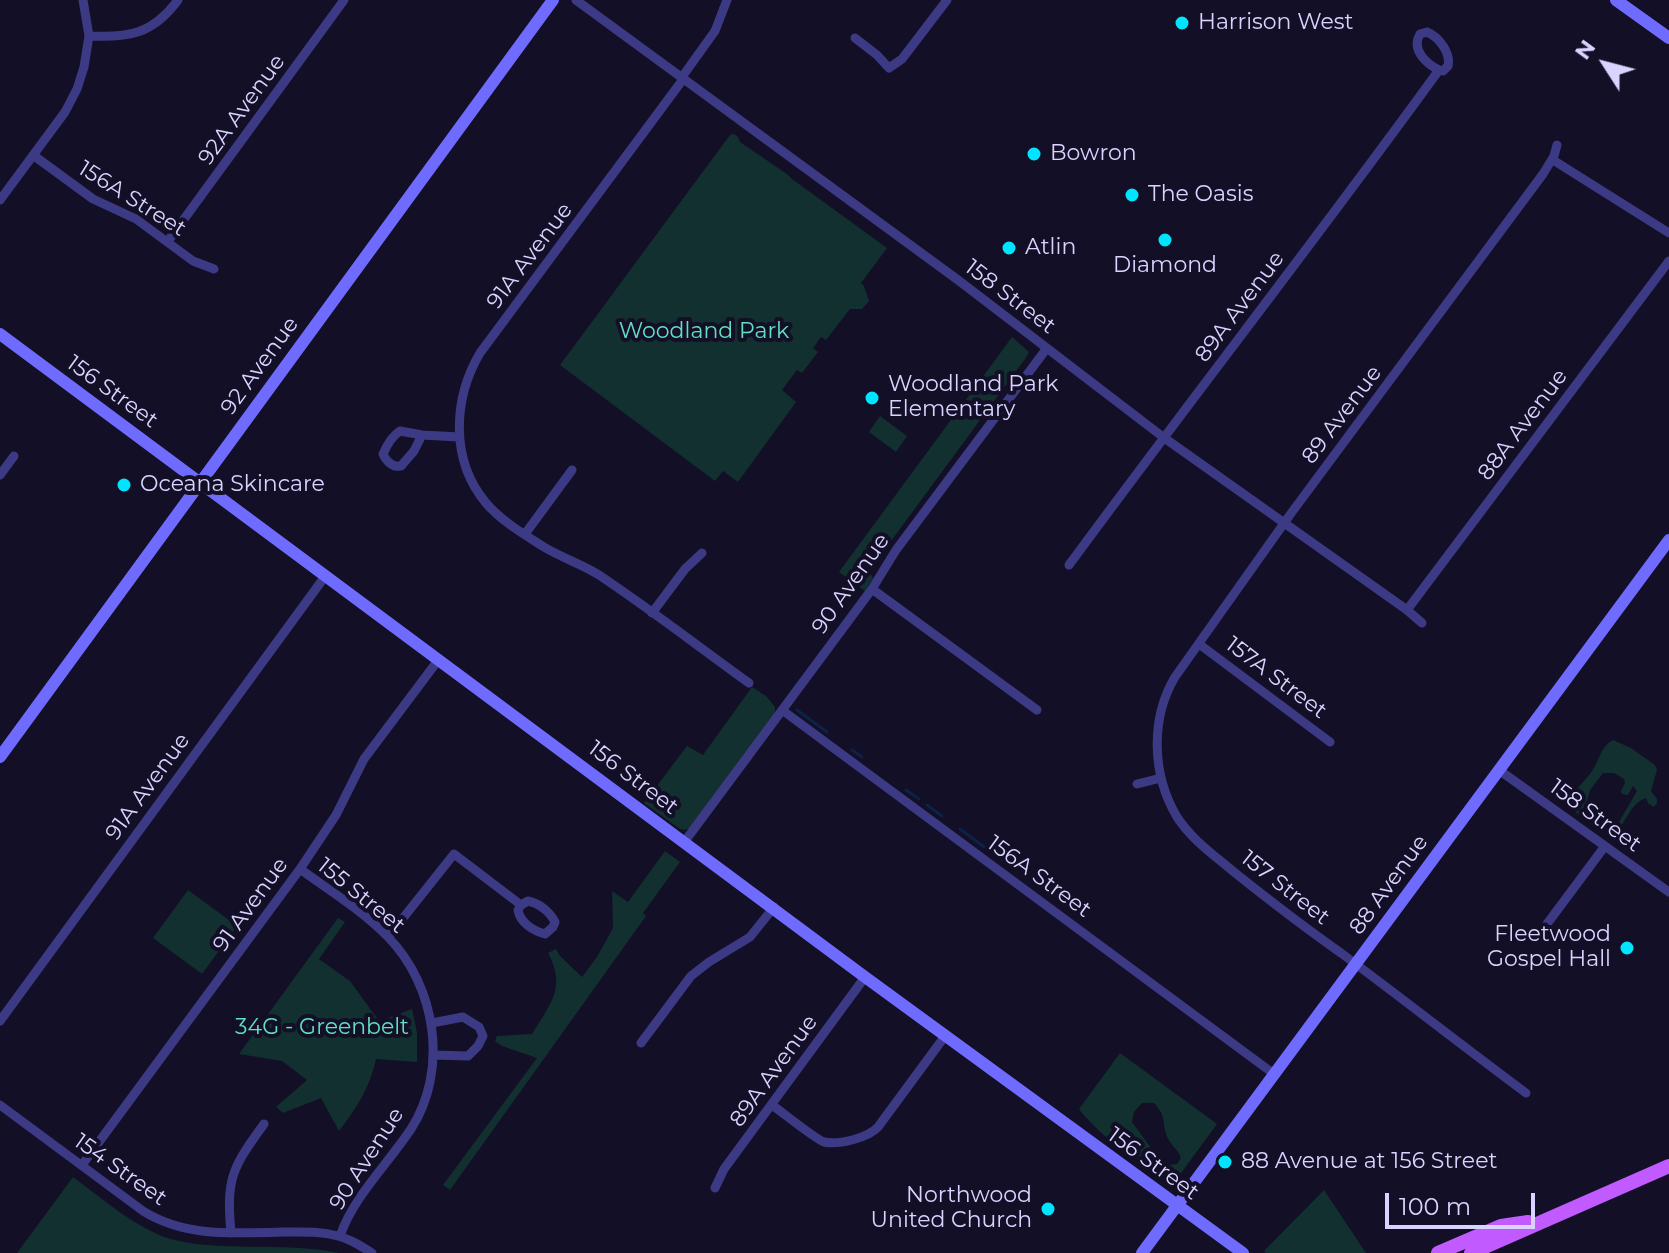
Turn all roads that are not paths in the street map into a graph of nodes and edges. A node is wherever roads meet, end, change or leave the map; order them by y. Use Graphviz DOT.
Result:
graph roads {
  1 [pos="83,0"];
  2 [pos="178,0"];
  3 [pos="344,0"];
  4 [pos="553,0"];
  5 [pos="576,0"];
  6 [pos="727,0"];
  7 [pos="947,0"];
  8 [pos="1616,0"];
  9 [pos="89,36"];
  10 [pos="855,38"];
  11 [pos="1669,38"];
  12 [pos="1439,70"];
  13 [pos="683,78"];
  14 [pos="1557,145"];
  15 [pos="33,155"];
  16 [pos="1553,160"];
  17 [pos="0,200"];
  18 [pos="1669,233"];
  19 [pos="168,241"];
  20 [pos="1669,261"];
  21 [pos="214,269"];
  22 [pos="0,334"];
  23 [pos="1047,348"];
  24 [pos="422,435"];
  25 [pos="459,437"];
  26 [pos="1163,437"];
  27 [pos="14,456"];
  28 [pos="572,470"];
  29 [pos="0,475"];
  30 [pos="200,481"];
  31 [pos="1284,523"];
  32 [pos="525,534"];
  33 [pos="1669,540"];
  34 [pos="702,553"];
  35 [pos="1069,565"];
  36 [pos="326,575"];
  37 [pos="872,589"];
  38 [pos="1407,610"];
  39 [pos="652,613"];
  40 [pos="1422,623"];
  41 [pos="1199,644"];
  42 [pos="439,659"];
  43 [pos="749,683"];
  44 [pos="1162,709"];
  45 [pos="782,710"];
  46 [pos="1037,710"];
  47 [pos="1330,742"];
  48 [pos="0,757"];
  49 [pos="1499,770"];
  50 [pos="1161,778"];
  51 [pos="1137,784"];
  52 [pos="685,841"];
  53 [pos="1605,846"];
  54 [pos="300,869"];
  55 [pos="1669,892"];
  56 [pos="521,905"];
  57 [pos="774,907"];
  58 [pos="1541,932"];
  59 [pos="388,937"];
  60 [pos="1355,965"];
  61 [pos="865,977"];
  62 [pos="0,1021"];
  63 [pos="432,1023"];
  64 [pos="945,1036"];
  65 [pos="433,1039"];
  66 [pos="641,1043"];
  67 [pos="433,1055"];
  68 [pos="1274,1074"];
  69 [pos="1526,1093"];
  70 [pos="0,1105"];
  71 [pos="772,1105"];
  72 [pos="264,1124"];
  73 [pos="82,1165"];
  74 [pos="1669,1166"];
  75 [pos="715,1188"];
  76 [pos="1177,1207"];
  77 [pos="1548,1219"];
  78 [pos="231,1233"];
  79 [pos="340,1236"];
  80 [pos="372,1253"];
  81 [pos="1142,1253"];
  82 [pos="1243,1253"];
  83 [pos="1438,1253"];
  84 [pos="1471,1253"];
  1 -- 9 [label="street"];
  2 -- 9 [label="street"];
  3 -- 19 [label="street, 92A Avenue"];
  4 -- 30 [label="main road, 92 Avenue"];
  5 -- 13 [label="street, 158 Street"];
  6 -- 13 [label="street, 91A Avenue"];
  7 -- 10 [label="street"];
  8 -- 11 [label="main road"];
  9 -- 15 [label="street"];
  12 -- 26 [label="street, 89A Avenue"];
  13 -- 23 [label="street, 158 Street"];
  13 -- 25 [label="street, 91A Avenue"];
  14 -- 16 [label="street, 89 Avenue"];
  15 -- 17 [label="street"];
  15 -- 19 [label="street, 156A Street"];
  16 -- 18 [label="street"];
  16 -- 31 [label="street, 89 Avenue"];
  19 -- 21 [label="street, 156A Street"];
  20 -- 38 [label="street, 88A Avenue"];
  22 -- 30 [label="main road, 156 Street"];
  23 -- 26 [label="street, 158 Street"];
  23 -- 37 [label="street, 90 Avenue"];
  24 -- 25 [label="street"];
  25 -- 32 [label="street"];
  26 -- 31 [label="street, 158 Street"];
  26 -- 35 [label="street, 89A Avenue"];
  27 -- 29 [label="street"];
  28 -- 32 [label="street"];
  30 -- 36 [label="main road, 156 Street"];
  30 -- 48 [label="main road, 92 Avenue"];
  31 -- 38 [label="street, 158 Street"];
  31 -- 41 [label="street, 89 Avenue"];
  32 -- 39 [label="street"];
  33 -- 49 [label="main road, 88 Avenue"];
  34 -- 39 [label="street"];
  36 -- 42 [label="main road, 156 Street"];
  36 -- 62 [label="street, 91A Avenue"];
  37 -- 45 [label="street, 90 Avenue"];
  37 -- 46 [label="street"];
  38 -- 40 [label="street, 158 Street"];
  39 -- 43 [label="street"];
  41 -- 44 [label="street, 89 Avenue"];
  41 -- 47 [label="street, 157A Street"];
  42 -- 52 [label="main road, 156 Street"];
  42 -- 54 [label="street, 91 Avenue"];
  44 -- 50 [label="street, 157 Street"];
  45 -- 52 [label="street, 90 Avenue"];
  45 -- 68 [label="street, 156A Street"];
  49 -- 53 [label="street, 158 Street"];
  49 -- 60 [label="main road, 88 Avenue"];
  50 -- 51 [label="street"];
  50 -- 60 [label="street, 157 Street"];
  52 -- 57 [label="main road, 156 Street"];
  53 -- 55 [label="street, 158 Street"];
  53 -- 58 [label="street"];
  54 -- 59 [label="street, 155 Street"];
  54 -- 73 [label="street, 91 Avenue"];
  56 -- 59 [label="street"];
  57 -- 61 [label="main road, 156 Street"];
  57 -- 66 [label="street"];
  59 -- 63 [label="street, 155 Street"];
  60 -- 68 [label="main road, 88 Avenue"];
  60 -- 69 [label="street, 157 Street"];
  61 -- 64 [label="main road, 156 Street"];
  61 -- 71 [label="street, 89A Avenue"];
  63 -- 65 [label="street, 155 Street"];
  63 -- 67 [label="street"];
  64 -- 71 [label="street"];
  64 -- 76 [label="main road, 156 Street"];
  65 -- 67 [label="street, 90 Avenue"];
  67 -- 79 [label="street, 90 Avenue"];
  68 -- 76 [label="main road, 88 Avenue"];
  70 -- 73 [label="street, 154 Street"];
  71 -- 75 [label="street, 89A Avenue"];
  72 -- 78 [label="street"];
  73 -- 78 [label="street, 154 Street"];
  74 -- 77 [label="main road"];
  76 -- 81 [label="main road, 88 Avenue"];
  76 -- 82 [label="main road, 156 Street"];
  77 -- 83 [label="main road"];
  77 -- 84 [label="main road"];
  78 -- 79 [label="street, 154 Street"];
  79 -- 80 [label="street, 154 Street"];
}
